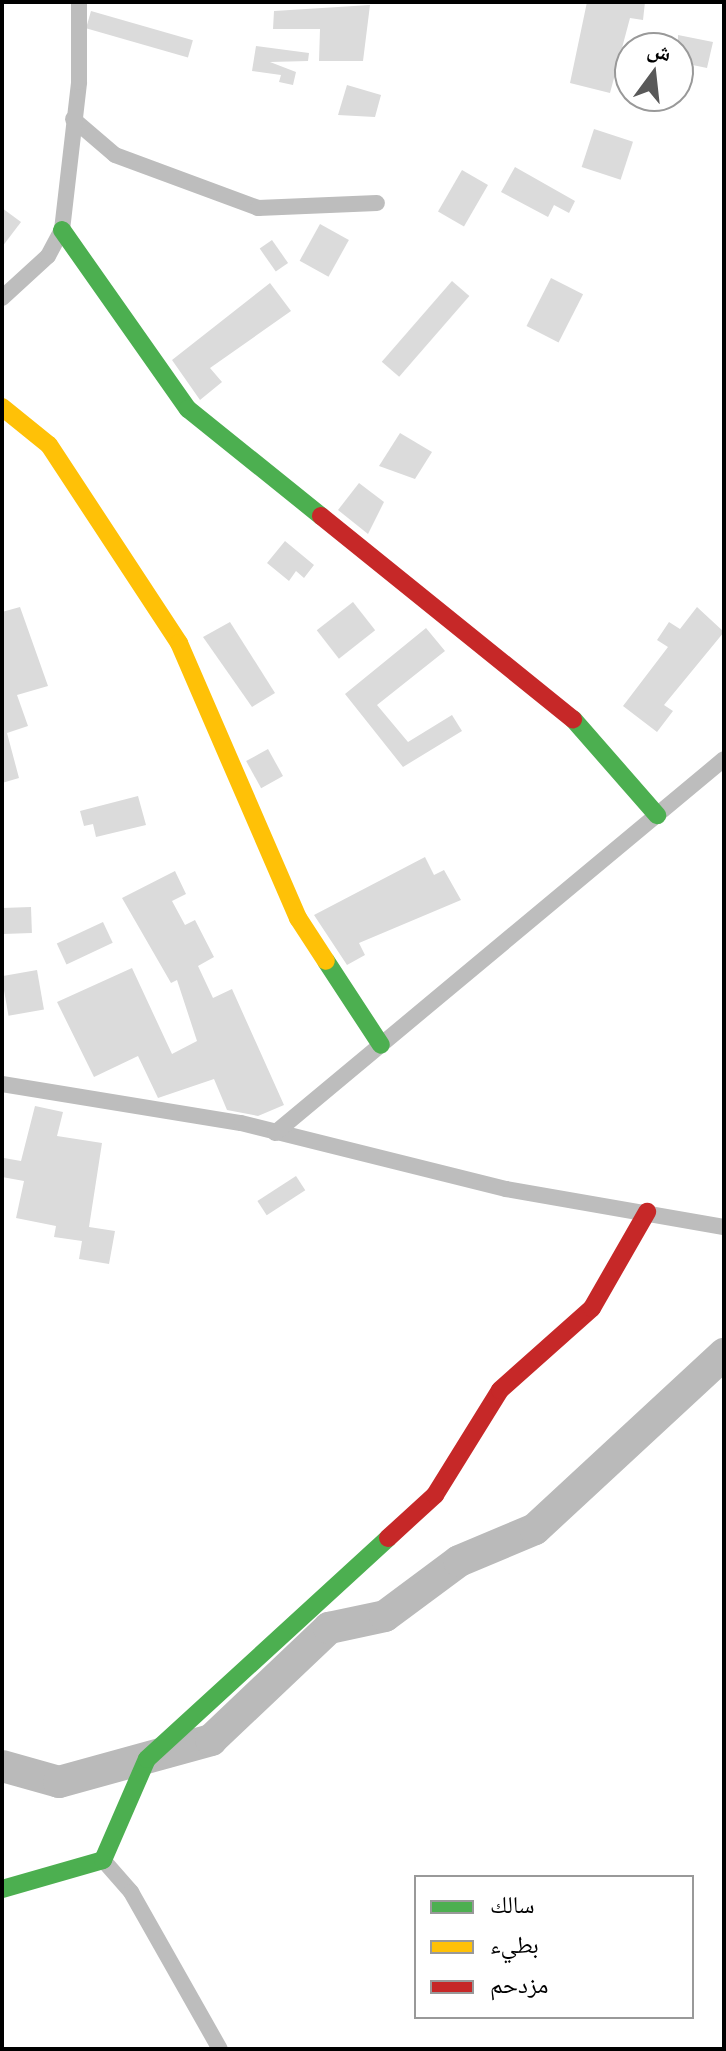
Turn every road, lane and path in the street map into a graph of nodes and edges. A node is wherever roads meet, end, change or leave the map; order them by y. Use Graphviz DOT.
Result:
graph roads {
  1 [pos="79,2"];
  2 [pos="73,119"];
  3 [pos="377,203"];
  4 [pos="62,230"];
  5 [pos="2,298"];
  6 [pos="2,407"];
  7 [pos="724,759"];
  8 [pos="657,815"];
  9 [pos="381,1045"];
  10 [pos="2,1084"];
  11 [pos="275,1133"];
  12 [pos="647,1212"];
  13 [pos="724,1227"];
  14 [pos="103,1860"];
  15 [pos="2,1889"];
  16 [pos="220,2049"];
  1 -- 2 [label="street"];
  2 -- 3 [label="street"];
  2 -- 4 [label="street"];
  4 -- 5 [label="street"];
  4 -- 8 [label="street"];
  6 -- 9 [label="street"];
  7 -- 8 [label="street"];
  8 -- 9 [label="street"];
  9 -- 11 [label="street"];
  10 -- 11 [label="street"];
  11 -- 12 [label="street"];
  12 -- 13 [label="street"];
  12 -- 14 [label="street"];
  14 -- 15 [label="street"];
  14 -- 16 [label="street"];
}
